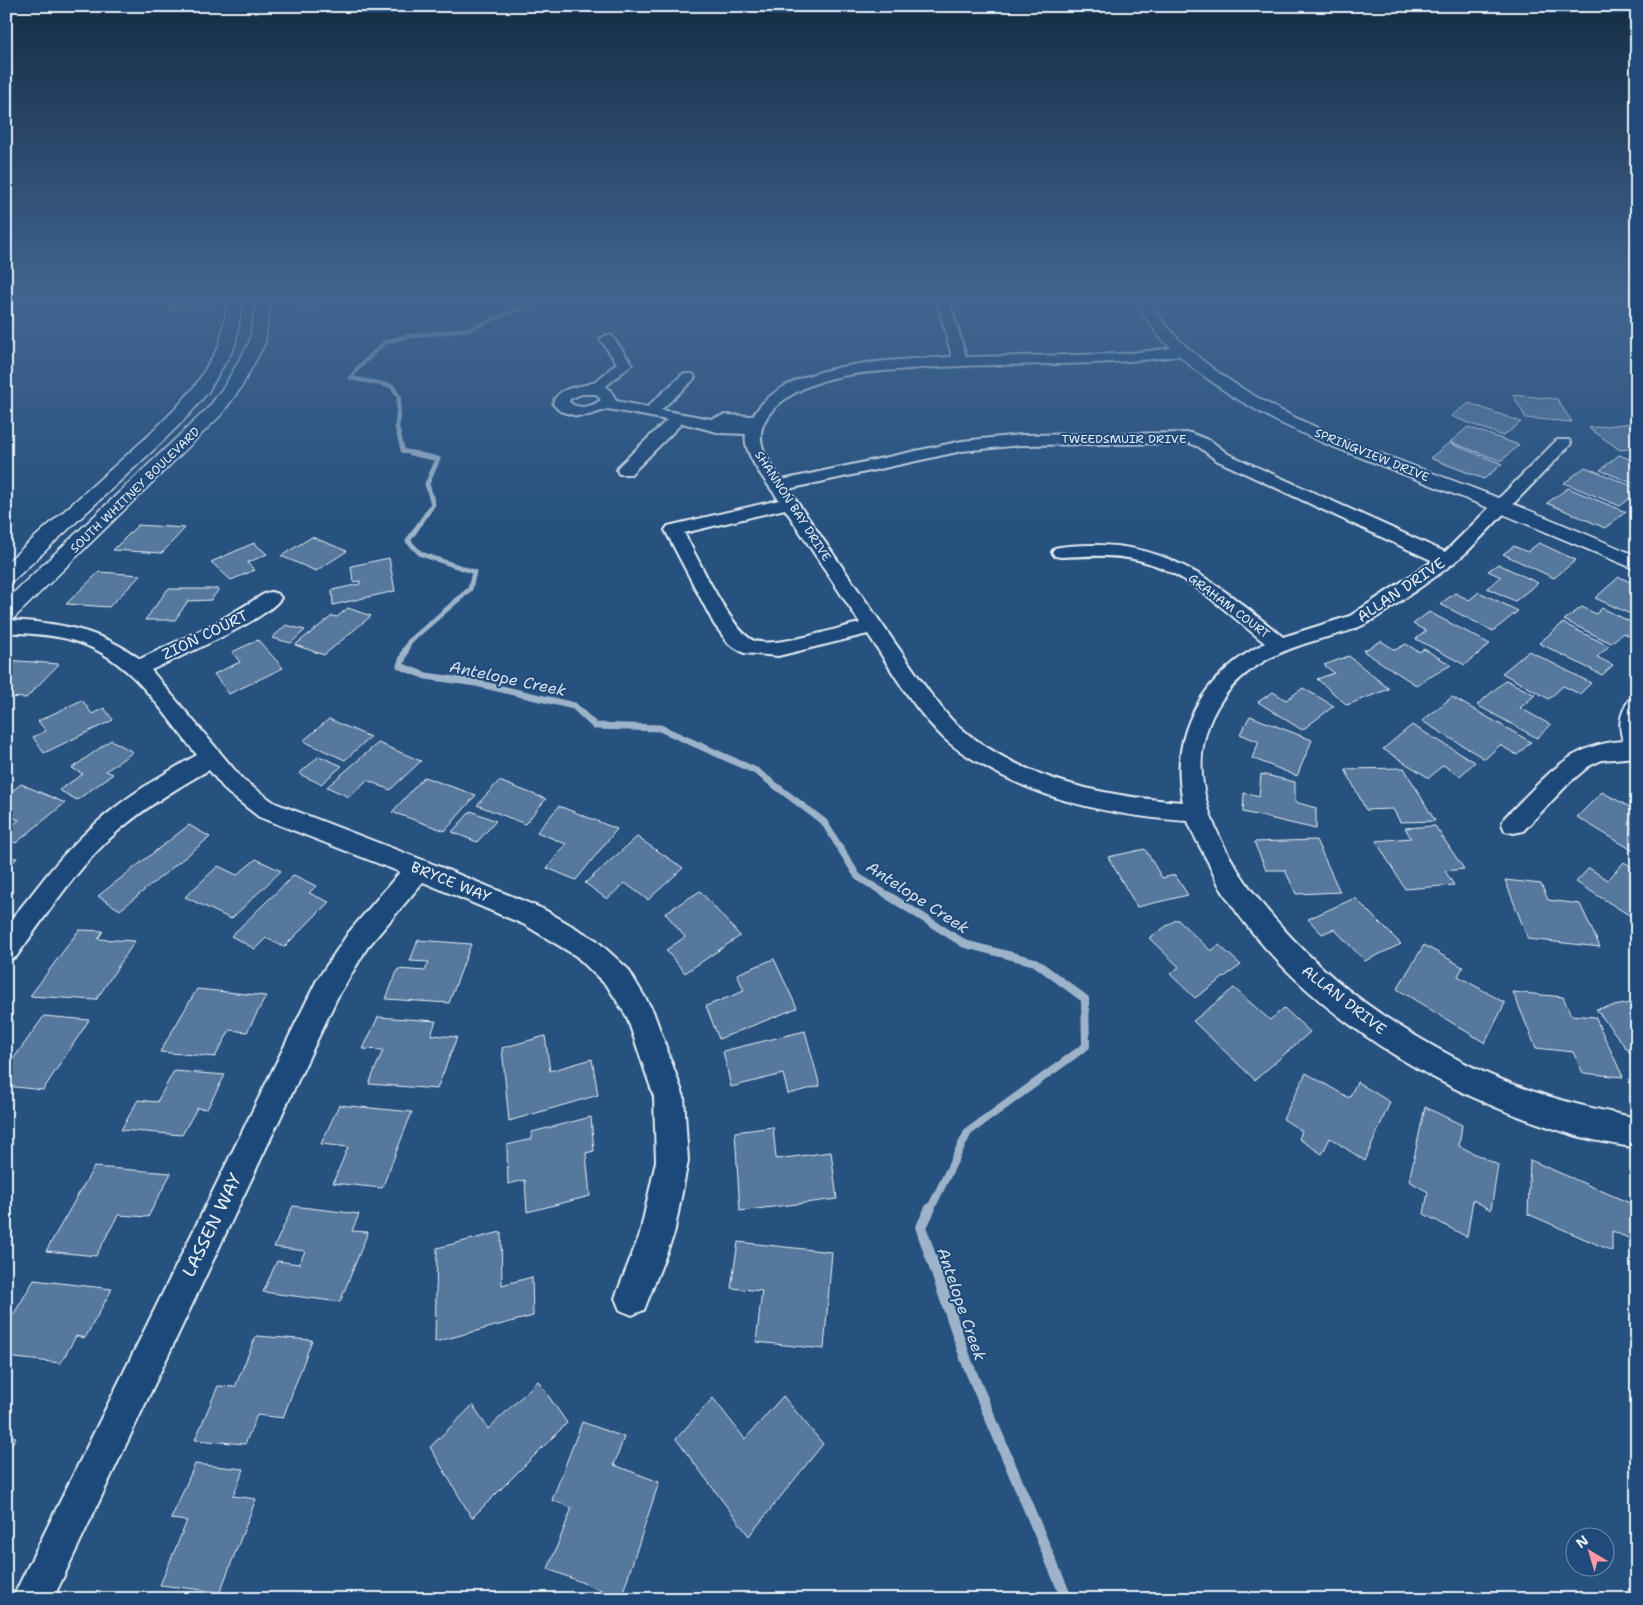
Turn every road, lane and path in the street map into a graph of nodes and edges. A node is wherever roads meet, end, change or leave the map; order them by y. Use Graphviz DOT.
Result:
graph roads {
  1 [pos="210,374"];
  2 [pos="240,374"];
  3 [pos="612,374"];
  4 [pos="839,374"];
  5 [pos="1213,374"];
  6 [pos="688,377"];
  7 [pos="593,389"];
  8 [pos="606,404"];
  9 [pos="649,413"];
  10 [pos="678,418"];
  11 [pos="756,426"];
  12 [pos="1564,442"];
  13 [pos="625,470"];
  14 [pos="778,486"];
  15 [pos="790,503"];
  16 [pos="1501,506"];
  17 [pos="1061,552"];
  18 [pos="1447,560"];
  19 [pos="1637,564"];
  20 [pos="6,575"];
  21 [pos="271,598"];
  22 [pos="6,613"];
  23 [pos="6,626"];
  24 [pos="873,626"];
  25 [pos="1279,644"];
  26 [pos="138,668"];
  27 [pos="1637,705"];
  28 [pos="1637,749"];
  29 [pos="211,758"];
  30 [pos="1196,812"];
  31 [pos="1514,824"];
  32 [pos="419,869"];
  33 [pos="6,949"];
  34 [pos="1637,1133"];
  35 [pos="632,1298"];
  36 [pos="32,1599"];
  1 -- 20 [label="street, SOUTH WHITNEY BOULEVARD"];
  2 -- 22 [label="street, SOUTH WHITNEY BOULEVARD"];
  3 -- 7 [label="street"];
  4 -- 11 [label="street"];
  5 -- 16 [label="street, SPRINGVIEW DRIVE"];
  6 -- 9 [label="street"];
  7 -- 8 [label="street"];
  7 -- 8 [label="street"];
  8 -- 9 [label="street"];
  9 -- 10 [label="street"];
  10 -- 11 [label="street"];
  10 -- 13 [label="street"];
  11 -- 14 [label="street, SHANNON BAY DRIVE"];
  12 -- 16 [label="street, ALLAN DRIVE"];
  14 -- 15 [label="street, SHANNON BAY DRIVE"];
  14 -- 18 [label="street, TWEEDSMUIR DRIVE"];
  15 -- 24 [label="street, SHANNON BAY DRIVE"];
  15 -- 24 [label="street"];
  16 -- 18 [label="street, ALLAN DRIVE"];
  16 -- 19 [label="street, SPRINGVIEW DRIVE"];
  17 -- 25 [label="street, GRAHAM COURT"];
  18 -- 25 [label="street, ALLAN DRIVE"];
  21 -- 26 [label="street, ZION COURT"];
  23 -- 26 [label="street, BRYCE WAY"];
  24 -- 30 [label="street, SHANNON BAY DRIVE"];
  25 -- 30 [label="street, ALLAN DRIVE"];
  26 -- 29 [label="street, BRYCE WAY"];
  27 -- 28 [label="street"];
  28 -- 31 [label="street"];
  29 -- 32 [label="street, BRYCE WAY"];
  29 -- 33 [label="street"];
  30 -- 34 [label="street, ALLAN DRIVE"];
  32 -- 35 [label="street, BRYCE WAY"];
  32 -- 36 [label="street, LASSEN WAY"];
}
